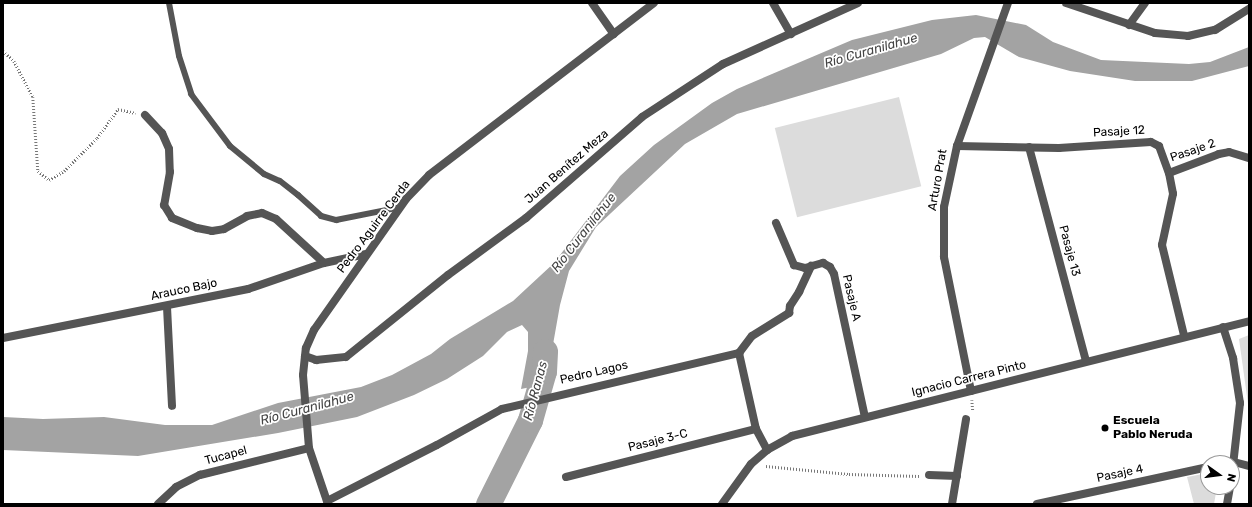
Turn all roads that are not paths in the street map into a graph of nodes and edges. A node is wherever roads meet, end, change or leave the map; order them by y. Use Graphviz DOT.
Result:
graph roads {
  1 [pos="169,3"];
  2 [pos="592,3"];
  3 [pos="654,3"];
  4 [pos="773,3"];
  5 [pos="858,3"];
  6 [pos="1008,3"];
  7 [pos="1066,3"];
  8 [pos="1145,3"];
  9 [pos="1249,9"];
  10 [pos="1129,25"];
  11 [pos="614,34"];
  12 [pos="791,34"];
  13 [pos="145,115"];
  14 [pos="957,146"];
  15 [pos="1029,147"];
  16 [pos="1248,160"];
  17 [pos="1169,173"];
  18 [pos="402,207"];
  19 [pos="776,223"];
  20 [pos="366,254"];
  21 [pos="324,263"];
  22 [pos="811,266"];
  23 [pos="167,307"];
  24 [pos="1249,321"];
  25 [pos="1223,327"];
  26 [pos="1184,335"];
  27 [pos="3,338"];
  28 [pos="739,353"];
  29 [pos="305,356"];
  30 [pos="1086,361"];
  31 [pos="972,391"];
  32 [pos="172,406"];
  33 [pos="865,417"];
  34 [pos="966,419"];
  35 [pos="756,429"];
  36 [pos="309,448"];
  37 [pos="767,450"];
  38 [pos="1232,455"];
  39 [pos="1200,469"];
  40 [pos="929,475"];
  41 [pos="957,476"];
  42 [pos="566,477"];
  43 [pos="327,502"];
  44 [pos="158,504"];
  45 [pos="722,504"];
  46 [pos="952,504"];
  47 [pos="1037,504"];
  1 -- 18 [label="lane"];
  2 -- 11 [label="street"];
  3 -- 11 [label="street, Pedro Aguirre Cerda"];
  4 -- 12 [label="street"];
  5 -- 12 [label="street, Juan Benítez Meza"];
  6 -- 14 [label="street, Arturo Prat"];
  7 -- 10 [label="street"];
  8 -- 10 [label="street"];
  9 -- 10 [label="street"];
  11 -- 18 [label="street, Pedro Aguirre Cerda"];
  12 -- 29 [label="street, Juan Benítez Meza"];
  13 -- 21 [label="street"];
  14 -- 15 [label="street, Pasaje 12"];
  14 -- 31 [label="street, Arturo Prat"];
  15 -- 17 [label="street, Pasaje 12"];
  15 -- 30 [label="street, Pasaje 13"];
  16 -- 17 [label="street, Pasaje 2"];
  17 -- 26 [label="street, Pasaje 12"];
  18 -- 20 [label="street, Pedro Aguirre Cerda"];
  19 -- 22 [label="street, Pasaje A"];
  20 -- 21 [label="street, Arauco Bajo"];
  20 -- 29 [label="street, Pedro Aguirre Cerda"];
  21 -- 23 [label="street, Arauco Bajo"];
  22 -- 28 [label="street"];
  22 -- 33 [label="street, Pasaje A"];
  23 -- 27 [label="street, Arauco Bajo"];
  23 -- 32 [label="street"];
  24 -- 25 [label="street, Ignacio Carrera Pinto"];
  25 -- 26 [label="street, Ignacio Carrera Pinto"];
  25 -- 38 [label="street"];
  26 -- 30 [label="street, Ignacio Carrera Pinto"];
  28 -- 35 [label="street"];
  28 -- 43 [label="street, Pedro Lagos"];
  29 -- 36 [label="street, Pedro Aguirre Cerda"];
  30 -- 31 [label="street, Ignacio Carrera Pinto"];
  31 -- 33 [label="street, Ignacio Carrera Pinto"];
  33 -- 37 [label="street, Ignacio Carrera Pinto"];
  34 -- 41 [label="street"];
  35 -- 37 [label="street"];
  35 -- 42 [label="street, Pasaje 3-C"];
  36 -- 43 [label="street, Pedro Aguirre Cerda"];
  36 -- 44 [label="street, Tucapel"];
  37 -- 45 [label="street, Ignacio Carrera Pinto"];
  39 -- 47 [label="street, Pasaje 4"];
  40 -- 41 [label="street"];
  41 -- 46 [label="street"];
}
